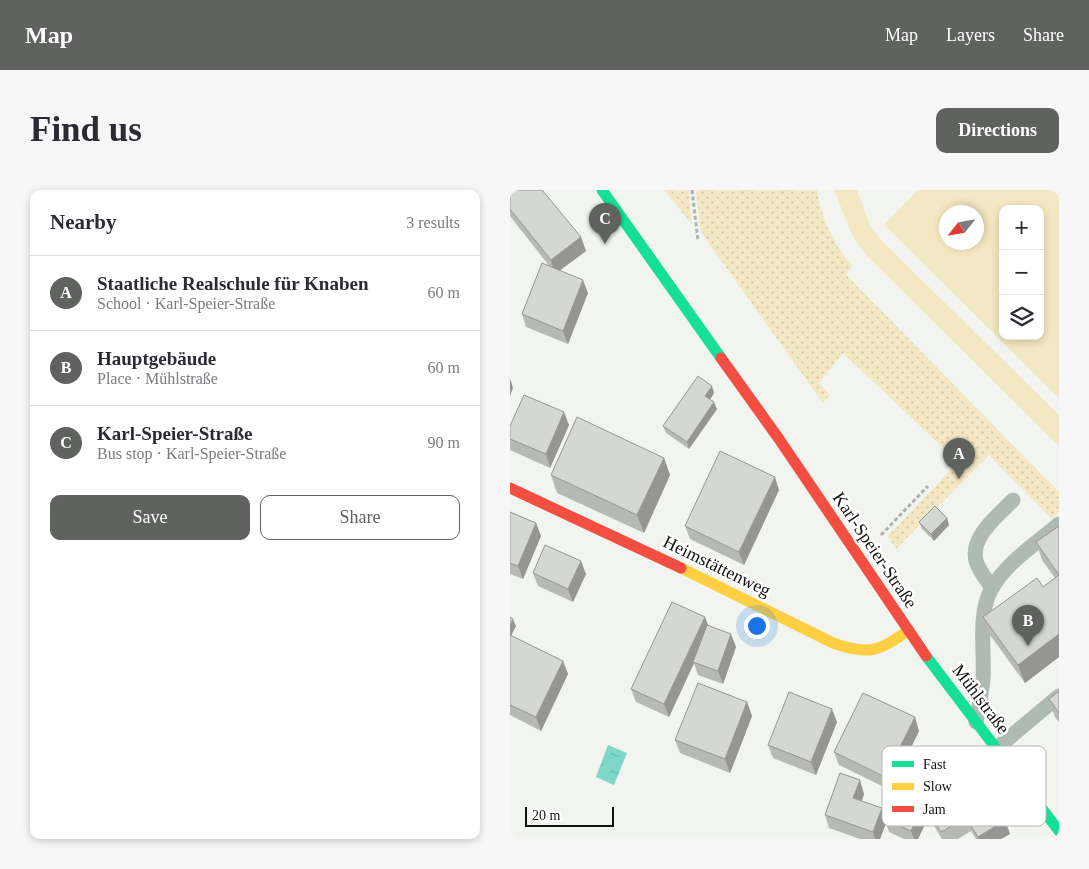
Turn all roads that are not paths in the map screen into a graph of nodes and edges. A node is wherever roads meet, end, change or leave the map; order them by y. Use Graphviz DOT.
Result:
graph roads {
  1 [pos="602,190"];
  2 [pos="510,488"];
  3 [pos="1014,500"];
  4 [pos="1059,524"];
  5 [pos="992,588"];
  6 [pos="909,630"];
  7 [pos="929,660"];
  8 [pos="1059,696"];
  9 [pos="976,722"];
  10 [pos="994,746"];
  11 [pos="998,746"];
  12 [pos="1046,814"];
  13 [pos="1059,831"];
  1 -- 6 [label="street, Karl-Speier-Straße"];
  2 -- 6 [label="street, Heimstättenweg"];
  3 -- 5 [label="lane"];
  4 -- 5 [label="lane"];
  5 -- 9 [label="lane"];
  6 -- 7 [label="street, Karl-Speier-Straße"];
  7 -- 9 [label="street, Mühlstraße"];
  8 -- 11 [label="lane"];
  9 -- 10 [label="street, Mühlstraße"];
  12 -- 13 [label="street, Mühlstraße"];
}
